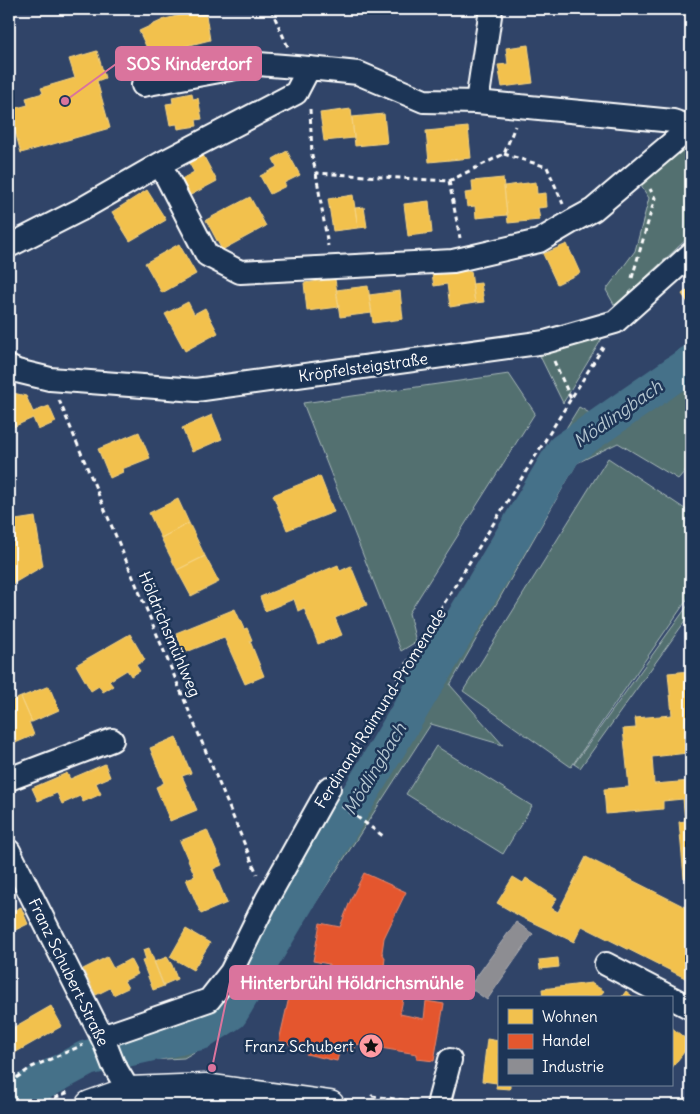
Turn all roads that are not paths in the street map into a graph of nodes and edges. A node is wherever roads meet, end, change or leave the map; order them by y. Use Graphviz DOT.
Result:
graph roads {
  1 [pos="491,9"];
  2 [pos="309,68"];
  3 [pos="143,85"];
  4 [pos="477,102"];
  5 [pos="691,127"];
  6 [pos="160,164"];
  7 [pos="9,246"];
  8 [pos="691,254"];
  9 [pos="9,368"];
  10 [pos="112,740"];
  11 [pos="9,779"];
  12 [pos="329,788"];
  13 [pos="9,852"];
  14 [pos="606,964"];
  15 [pos="668,996"];
  16 [pos="672,998"];
  17 [pos="691,1008"];
  18 [pos="103,1039"];
  19 [pos="450,1060"];
  20 [pos="129,1092"];
  21 [pos="90,1105"];
  22 [pos="330,1105"];
  23 [pos="438,1105"];
  1 -- 4 [label="street"];
  2 -- 3 [label="street"];
  2 -- 4 [label="street"];
  2 -- 6 [label="street"];
  4 -- 5 [label="street"];
  5 -- 6 [label="street"];
  6 -- 7 [label="street"];
  8 -- 9 [label="street, Kröpfelsteigstraße"];
  10 -- 11 [label="street"];
  12 -- 18 [label="street, Ferdinand Raimund-Promenade"];
  13 -- 18 [label="street, Franz Schubert-Straße"];
  14 -- 15 [label="street"];
  16 -- 17 [label="street"];
  18 -- 20 [label="street, Franz Schubert-Straße"];
  19 -- 23 [label="street"];
  20 -- 21 [label="main road"];
  20 -- 22 [label="main road"];
}
